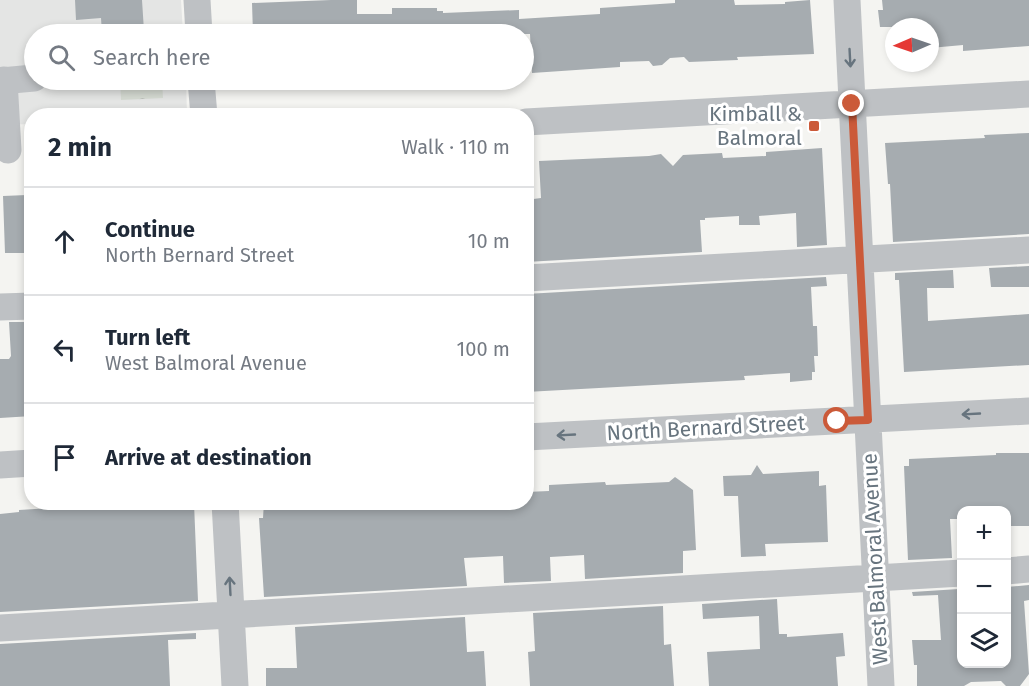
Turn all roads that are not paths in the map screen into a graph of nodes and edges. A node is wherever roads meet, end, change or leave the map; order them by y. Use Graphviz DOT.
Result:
graph roads {
  1 [pos="197,0"];
  2 [pos="847,0"];
  3 [pos="198,24"];
  4 [pos="24,79"];
  5 [pos="2,80"];
  6 [pos="202,90"];
  7 [pos="1029,94"];
  8 [pos="852,104"];
  9 [pos="203,108"];
  10 [pos="534,122"];
  11 [pos="13,150"];
  12 [pos="1029,250"];
  13 [pos="860,260"];
  14 [pos="534,278"];
  15 [pos="24,306"];
  16 [pos="0,308"];
  17 [pos="1029,411"];
  18 [pos="868,420"];
  19 [pos="534,437"];
  20 [pos="24,464"];
  21 [pos="0,465"];
  22 [pos="225,510"];
  23 [pos="1029,569"];
  24 [pos="1011,571"];
  25 [pos="957,573"];
  26 [pos="876,578"];
  27 [pos="231,615"];
  28 [pos="0,628"];
  29 [pos="235,686"];
  30 [pos="881,686"];
  1 -- 3 [label="street"];
  2 -- 8 [label="street, West Balmoral Avenue, one-way"];
  4 -- 5 [label="street"];
  5 -- 11 [label="street"];
  6 -- 9 [label="street"];
  7 -- 8 [label="street"];
  8 -- 10 [label="street"];
  8 -- 13 [label="street, West Balmoral Avenue"];
  12 -- 13 [label="street"];
  13 -- 14 [label="street"];
  13 -- 18 [label="street, West Balmoral Avenue"];
  15 -- 16 [label="street"];
  17 -- 18 [label="street, North Bernard Street, one-way"];
  18 -- 19 [label="street, North Bernard Street, one-way"];
  18 -- 26 [label="street, West Balmoral Avenue"];
  20 -- 21 [label="street"];
  27 -- 22 [label="street, one-way"];
  23 -- 24 [label="street"];
  25 -- 26 [label="street"];
  26 -- 27 [label="street"];
  26 -- 30 [label="street, West Balmoral Avenue"];
  27 -- 28 [label="street"];
  27 -- 29 [label="street"];
}
